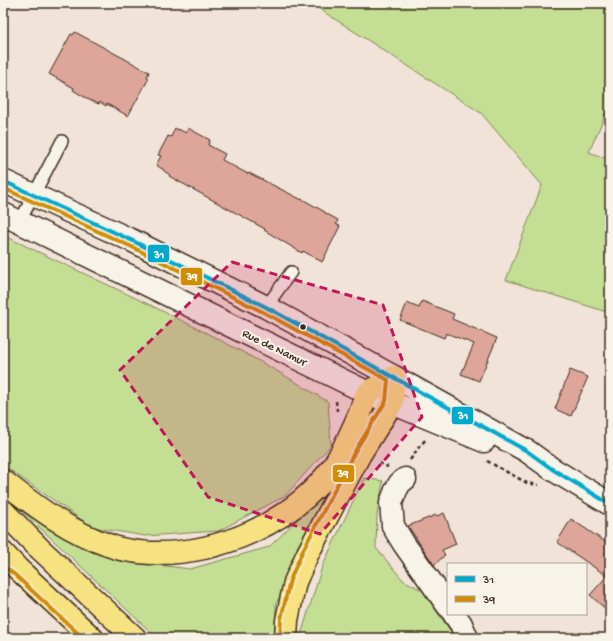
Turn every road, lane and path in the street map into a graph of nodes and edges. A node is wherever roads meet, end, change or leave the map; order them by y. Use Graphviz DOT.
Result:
graph roads {
  1 [pos="62,141"];
  2 [pos="3,180"];
  3 [pos="34,194"];
  4 [pos="11,218"];
  5 [pos="291,272"];
  6 [pos="266,307"];
  7 [pos="394,377"];
  8 [pos="368,393"];
  9 [pos="392,403"];
  10 [pos="552,469"];
  11 [pos="405,479"];
  12 [pos="3,480"];
  13 [pos="610,504"];
  14 [pos="3,511"];
  15 [pos="3,553"];
  16 [pos="11,564"];
  17 [pos="447,605"];
  18 [pos="455,615"];
  19 [pos="92,638"];
  20 [pos="135,638"];
  21 [pos="286,638"];
  22 [pos="467,638"];
  1 -- 3 [label="lane"];
  2 -- 3 [label="main road, Rue de Namur"];
  3 -- 4 [label="lane"];
  3 -- 6 [label="main road, Rue de Namur"];
  4 -- 8 [label="main road, Rue de Namur"];
  5 -- 6 [label="lane"];
  6 -- 7 [label="main road, Rue de Namur"];
  7 -- 8 [label="highway"];
  7 -- 9 [label="highway"];
  7 -- 10 [label="main road, Rue de Namur"];
  8 -- 9 [label="main road, Rue de Namur"];
  8 -- 12 [label="highway"];
  9 -- 10 [label="main road, Rue de Namur"];
  9 -- 21 [label="highway"];
  10 -- 13 [label="main road, Rue de Namur"];
  11 -- 17 [label="main road"];
  14 -- 20 [label="highway"];
  15 -- 16 [label="highway"];
  16 -- 19 [label="highway"];
  18 -- 22 [label="main road"];
}
